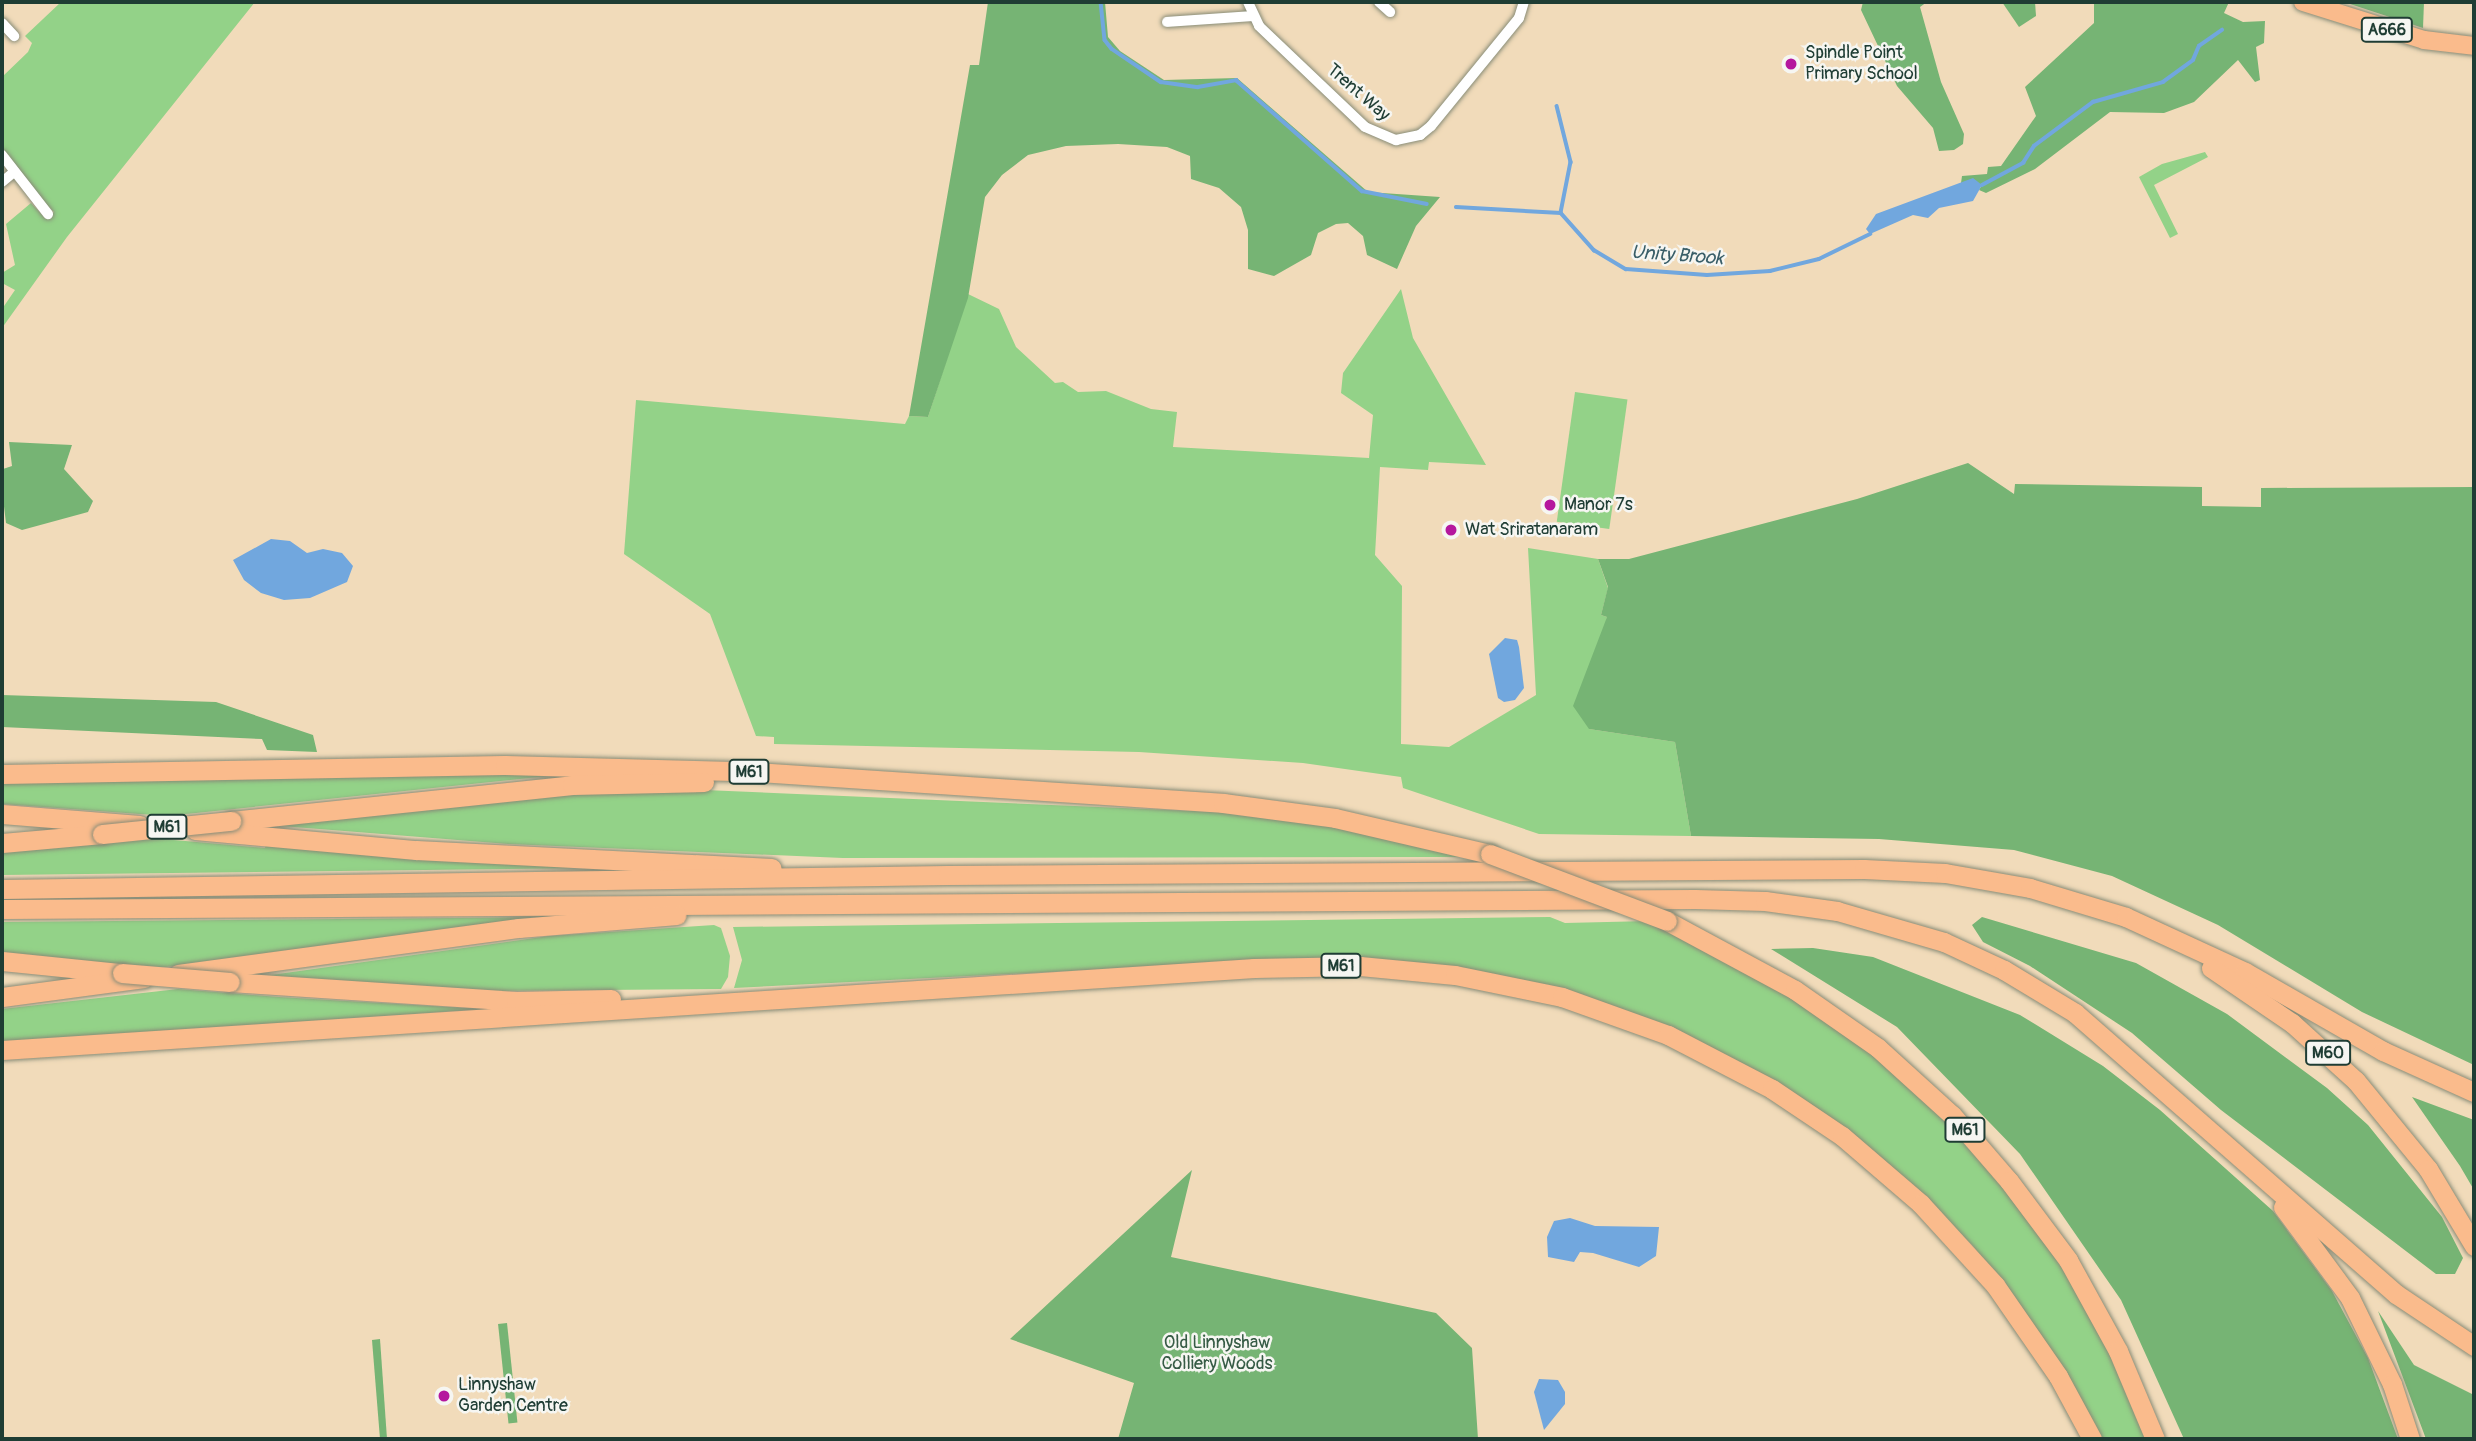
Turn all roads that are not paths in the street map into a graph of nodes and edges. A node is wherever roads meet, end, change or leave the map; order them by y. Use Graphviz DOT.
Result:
graph roads {
  1 [pos="1248,2"];
  2 [pos="1380,2"];
  3 [pos="1524,2"];
  4 [pos="2303,2"];
  5 [pos="1390,12"];
  6 [pos="1252,16"];
  7 [pos="1167,22"];
  8 [pos="2,23"];
  9 [pos="14,36"];
  10 [pos="2474,47"];
  11 [pos="2,155"];
  12 [pos="14,172"];
  13 [pos="2,182"];
  14 [pos="48,214"];
  15 [pos="2,774"];
  16 [pos="841,780"];
  17 [pos="2,814"];
  18 [pos="2,843"];
  19 [pos="948,875"];
  20 [pos="2,889"];
  21 [pos="943,905"];
  22 [pos="2,909"];
  23 [pos="2126,917"];
  24 [pos="2,961"];
  25 [pos="969,987"];
  26 [pos="2,997"];
  27 [pos="2,1050"];
  28 [pos="2474,1092"];
  29 [pos="2232,1148"];
  30 [pos="2474,1246"];
  31 [pos="2474,1346"];
  32 [pos="2092,1439"];
  33 [pos="2155,1439"];
  34 [pos="2410,1439"];
  1 -- 6 [label="street, Trent Way"];
  2 -- 5 [label="street"];
  3 -- 6 [label="street, Trent Way"];
  4 -- 10 [label="main road, A666"];
  6 -- 7 [label="street"];
  8 -- 9 [label="street"];
  11 -- 12 [label="street"];
  12 -- 13 [label="street"];
  12 -- 14 [label="street"];
  15 -- 16 [label="highway, M61"];
  16 -- 18 [label="highway, M61, bridge"];
  16 -- 33 [label="highway, M61, bridge"];
  17 -- 19 [label="highway, M61"];
  19 -- 20 [label="highway, M61"];
  19 -- 23 [label="highway, M61"];
  21 -- 22 [label="highway"];
  21 -- 26 [label="highway"];
  21 -- 29 [label="highway"];
  23 -- 28 [label="highway, M60"];
  23 -- 30 [label="highway, M60"];
  24 -- 25 [label="highway, M61, bridge"];
  25 -- 27 [label="highway, M61"];
  25 -- 32 [label="highway, M61"];
  29 -- 31 [label="highway"];
  29 -- 34 [label="highway"];
}
